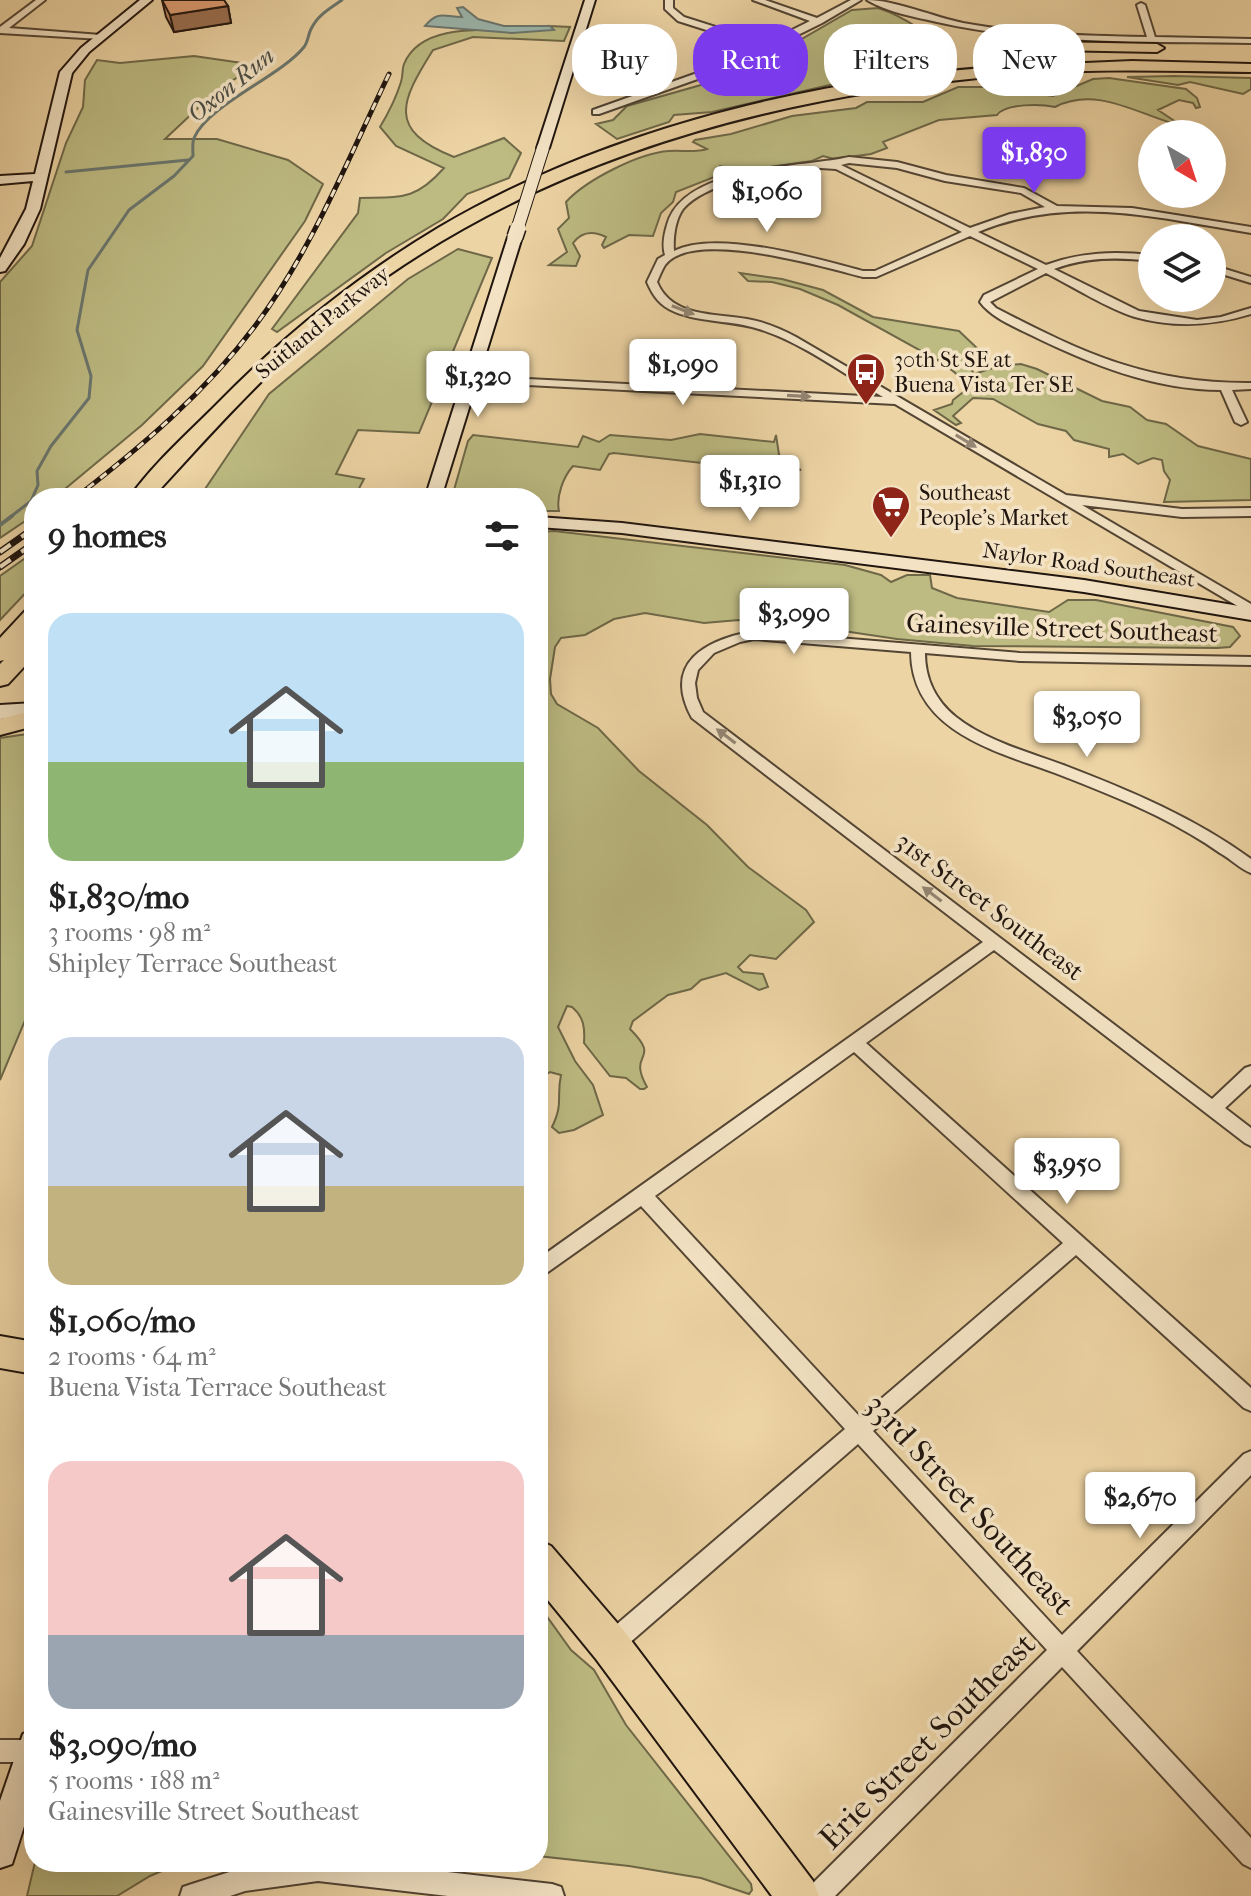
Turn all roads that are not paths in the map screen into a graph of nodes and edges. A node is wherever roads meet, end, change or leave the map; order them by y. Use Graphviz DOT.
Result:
graph roads {
  1 [pos="41,0"];
  2 [pos="147,0"];
  3 [pos="590,0"];
  4 [pos="669,0"];
  5 [pos="757,0"];
  6 [pos="857,0"];
  7 [pos="871,0"];
  8 [pos="1140,3"];
  9 [pos="819,21"];
  10 [pos="697,24"];
  11 [pos="808,27"];
  12 [pos="0,30"];
  13 [pos="101,37"];
  14 [pos="1151,37"];
  15 [pos="1251,41"];
  16 [pos="1085,46"];
  17 [pos="1251,52"];
  18 [pos="1085,64"];
  19 [pos="1176,66"];
  20 [pos="1251,71"];
  21 [pos="957,77"];
  22 [pos="693,78"];
  23 [pos="824,95"];
  24 [pos="596,112"];
  25 [pos="828,164"];
  26 [pos="41,177"];
  27 [pos="0,180"];
  28 [pos="532,190"];
  29 [pos="1056,209"];
  30 [pos="1251,230"];
  31 [pos="970,234"];
  32 [pos="671,257"];
  33 [pos="1138,257"];
  34 [pos="0,268"];
  35 [pos="1044,270"];
  36 [pos="1226,272"];
  37 [pos="1251,280"];
  38 [pos="1251,311"];
  39 [pos="469,379"];
  40 [pos="1251,386"];
  41 [pos="1225,387"];
  42 [pos="899,402"];
  43 [pos="1241,422"];
  44 [pos="149,488"];
  45 [pos="170,488"];
  46 [pos="436,488"];
  47 [pos="1062,499"];
  48 [pos="1251,512"];
  49 [pos="548,523"];
  50 [pos="1251,612"];
  51 [pos="24,626"];
  52 [pos="918,650"];
  53 [pos="1,652"];
  54 [pos="24,652"];
  55 [pos="1251,661"];
  56 [pos="0,678"];
  57 [pos="0,712"];
  58 [pos="24,714"];
  59 [pos="697,715"];
  60 [pos="24,717"];
  61 [pos="0,724"];
  62 [pos="1251,867"];
  63 [pos="994,942"];
  64 [pos="855,1043"];
  65 [pos="1251,1073"];
  66 [pos="1213,1109"];
  67 [pos="1251,1138"];
  68 [pos="642,1195"];
  69 [pos="1076,1243"];
  70 [pos="548,1263"];
  71 [pos="0,1352"];
  72 [pos="24,1356"];
  73 [pos="1251,1401"];
  74 [pos="859,1430"];
  75 [pos="1251,1461"];
  76 [pos="548,1571"];
  77 [pos="610,1645"];
  78 [pos="1062,1651"];
  79 [pos="24,1749"];
  80 [pos="0,1751"];
  81 [pos="24,1776"];
  82 [pos="0,1852"];
  83 [pos="1251,1856"];
  84 [pos="290,1872"];
  85 [pos="344,1872"];
  86 [pos="192,1896"];
  87 [pos="552,1896"];
  88 [pos="798,1896"];
  89 [pos="818,1896"];
  1 -- 12 [label="street"];
  2 -- 13 [label="main road"];
  3 -- 39 [label="main road, bridge"];
  4 -- 10 [label="street"];
  5 -- 9 [label="street"];
  6 -- 9 [label="street"];
  7 -- 14 [label="street"];
  8 -- 14 [label="street"];
  9 -- 11 [label="street"];
  12 -- 13 [label="street"];
  13 -- 26 [label="main road"];
  14 -- 15 [label="street"];
  16 -- 17 [label="highway"];
  18 -- 19 [label="highway"];
  19 -- 20 [label="highway"];
  19 -- 21 [label="highway"];
  20 -- 28 [label="highway"];
  22 -- 24 [label="street"];
  23 -- 28 [label="highway"];
  25 -- 29 [label="street"];
  25 -- 31 [label="street"];
  25 -- 32 [label="street"];
  26 -- 27 [label="main road"];
  26 -- 34 [label="main road"];
  28 -- 44 [label="highway, Suitland Parkway"];
  28 -- 45 [label="highway, Suitland Parkway"];
  29 -- 30 [label="street"];
  29 -- 31 [label="street"];
  31 -- 32 [label="street"];
  31 -- 35 [label="street"];
  32 -- 42 [label="street, one-way"];
  33 -- 35 [label="street"];
  35 -- 38 [label="street"];
  35 -- 41 [label="street"];
  36 -- 37 [label="street"];
  39 -- 42 [label="street, one-way"];
  39 -- 46 [label="main road"];
  40 -- 41 [label="street"];
  41 -- 43 [label="street"];
  42 -- 47 [label="street, one-way"];
  47 -- 48 [label="street"];
  47 -- 50 [label="street"];
  49 -- 50 [label="main road, Naylor Road Southeast"];
  51 -- 53 [label="highway"];
  52 -- 55 [label="street, Gainesville Street Southeast"];
  52 -- 59 [label="street, Gainesville Street Southeast"];
  52 -- 62 [label="street"];
  54 -- 56 [label="highway"];
  57 -- 58 [label="main road"];
  63 -- 59 [label="street, 31st Street Southeast, one-way"];
  60 -- 61 [label="highway"];
  63 -- 64 [label="street"];
  63 -- 66 [label="street, 31st Street Southeast"];
  64 -- 68 [label="street"];
  64 -- 69 [label="street"];
  65 -- 66 [label="street"];
  66 -- 67 [label="street, 31st Street Southeast"];
  68 -- 70 [label="street"];
  68 -- 74 [label="street, 33rd Street Southeast"];
  69 -- 73 [label="street"];
  69 -- 74 [label="street"];
  71 -- 72 [label="highway"];
  74 -- 77 [label="street"];
  74 -- 78 [label="street, 33rd Street Southeast"];
  75 -- 78 [label="street, Erie Street Southeast"];
  76 -- 77 [label="highway"];
  77 -- 88 [label="highway"];
  78 -- 83 [label="street, 33rd Street Southeast"];
  78 -- 89 [label="street, Erie Street Southeast"];
  79 -- 80 [label="street"];
  81 -- 82 [label="main road"];
  84 -- 86 [label="street"];
  85 -- 87 [label="street"];
}
